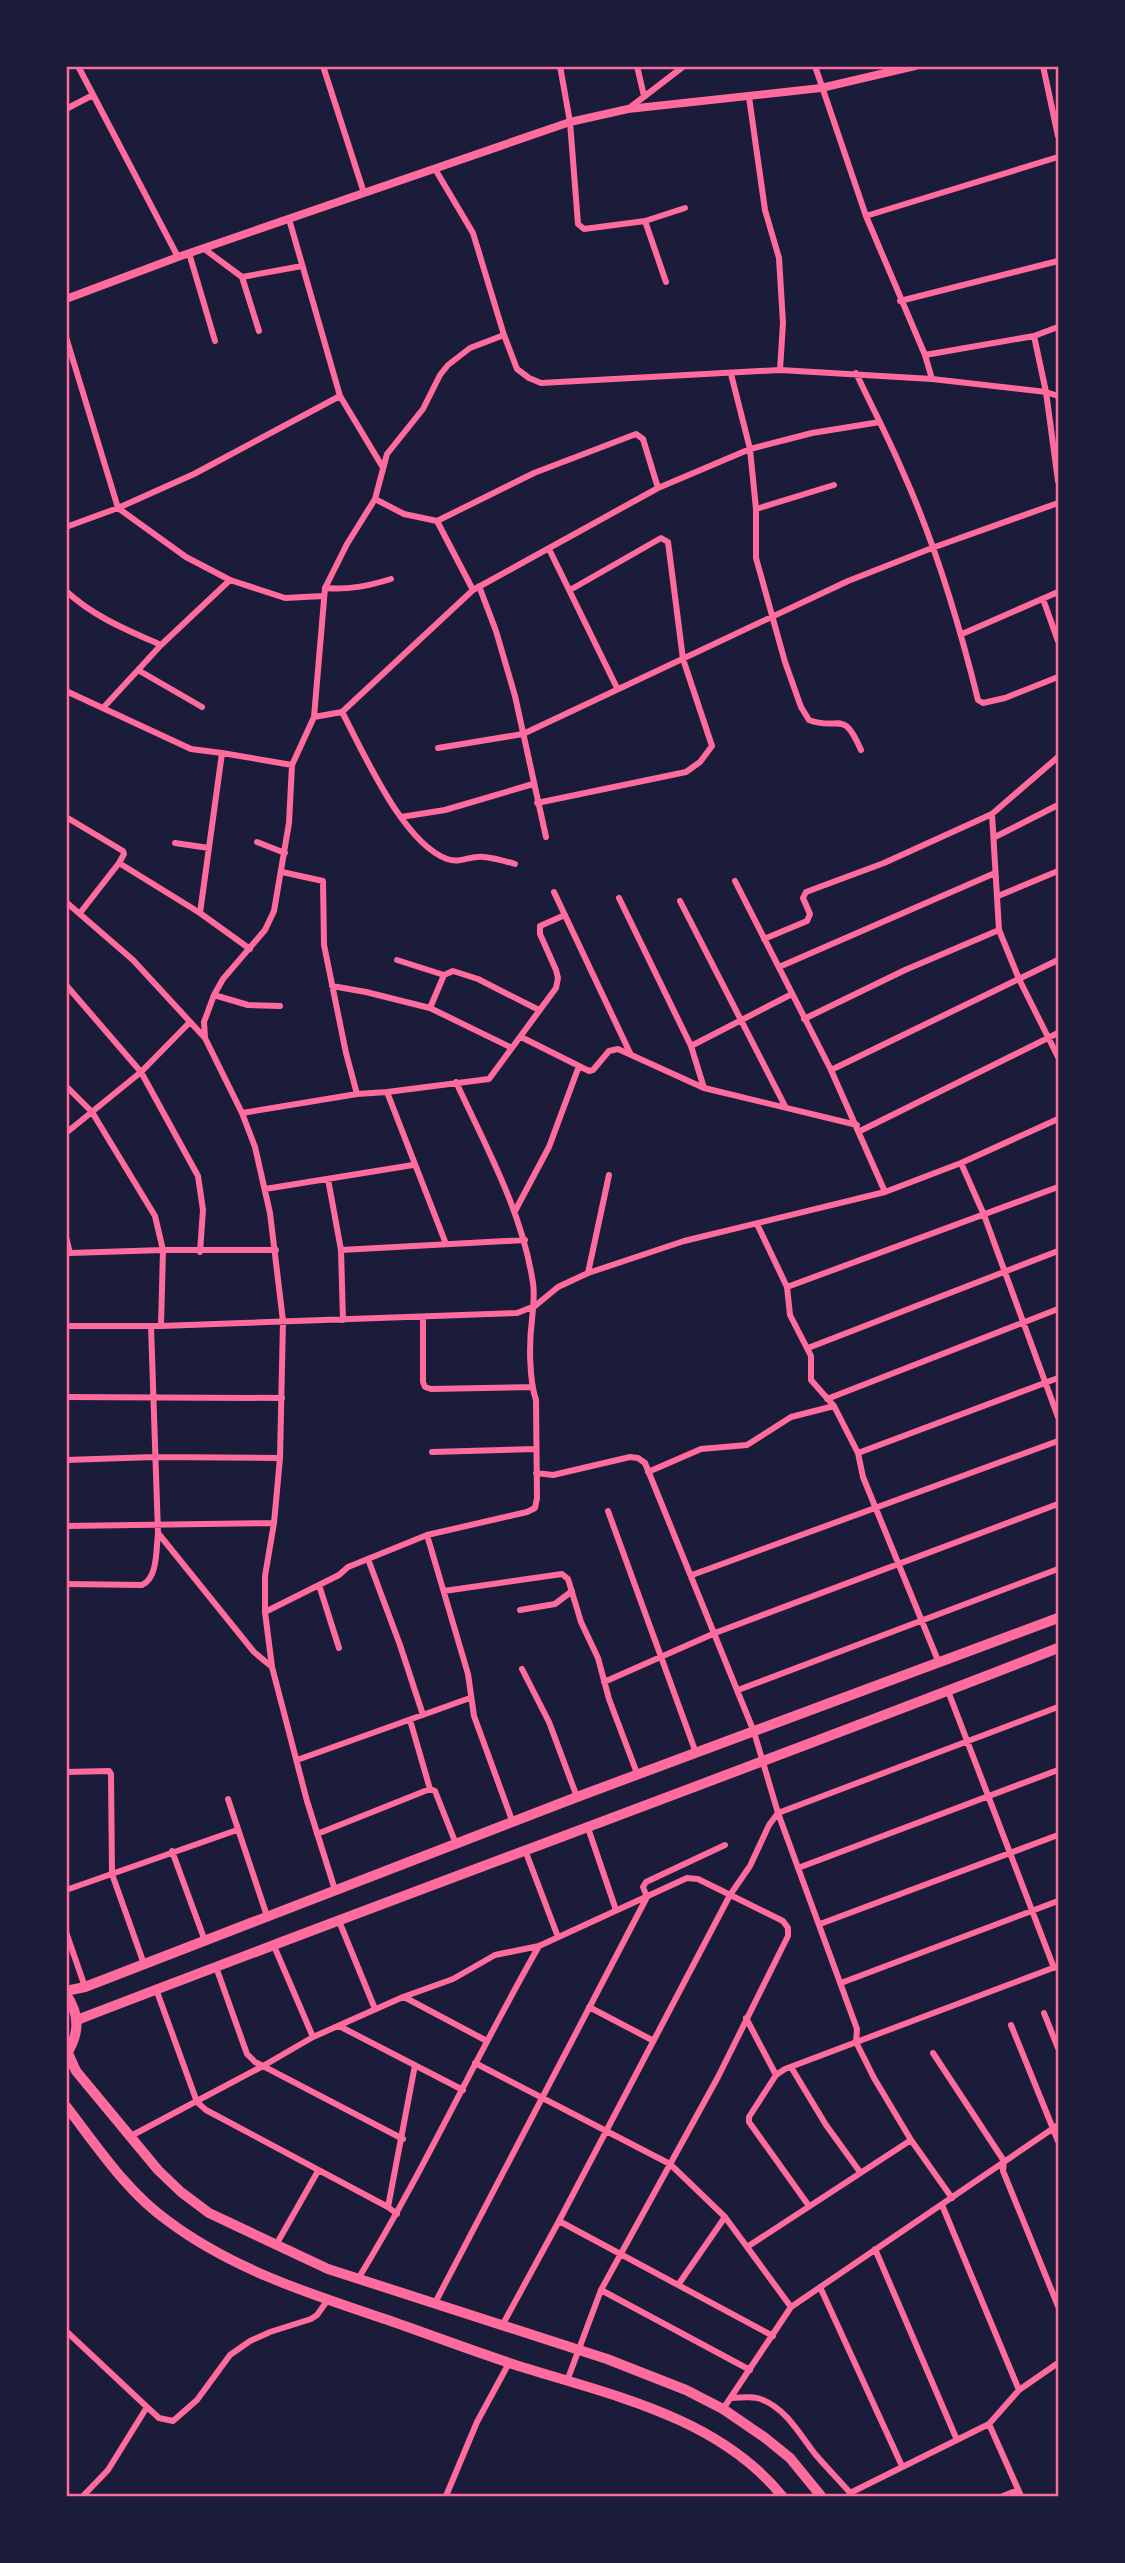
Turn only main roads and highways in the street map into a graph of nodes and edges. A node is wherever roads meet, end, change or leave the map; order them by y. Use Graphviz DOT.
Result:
graph roads {
  1 [pos="1059,1618"];
  2 [pos="1059,1648"];
  3 [pos="66,1992"];
  4 [pos="78,2020"];
  5 [pos="67,2054"];
  6 [pos="66,2106"];
  7 [pos="782,2497"];
  8 [pos="821,2497"];
  1 -- 3 [label="main road"];
  2 -- 4 [label="main road"];
  3 -- 4 [label="main road"];
  4 -- 5 [label="main road"];
  5 -- 8 [label="main road"];
  6 -- 7 [label="main road"];
}
